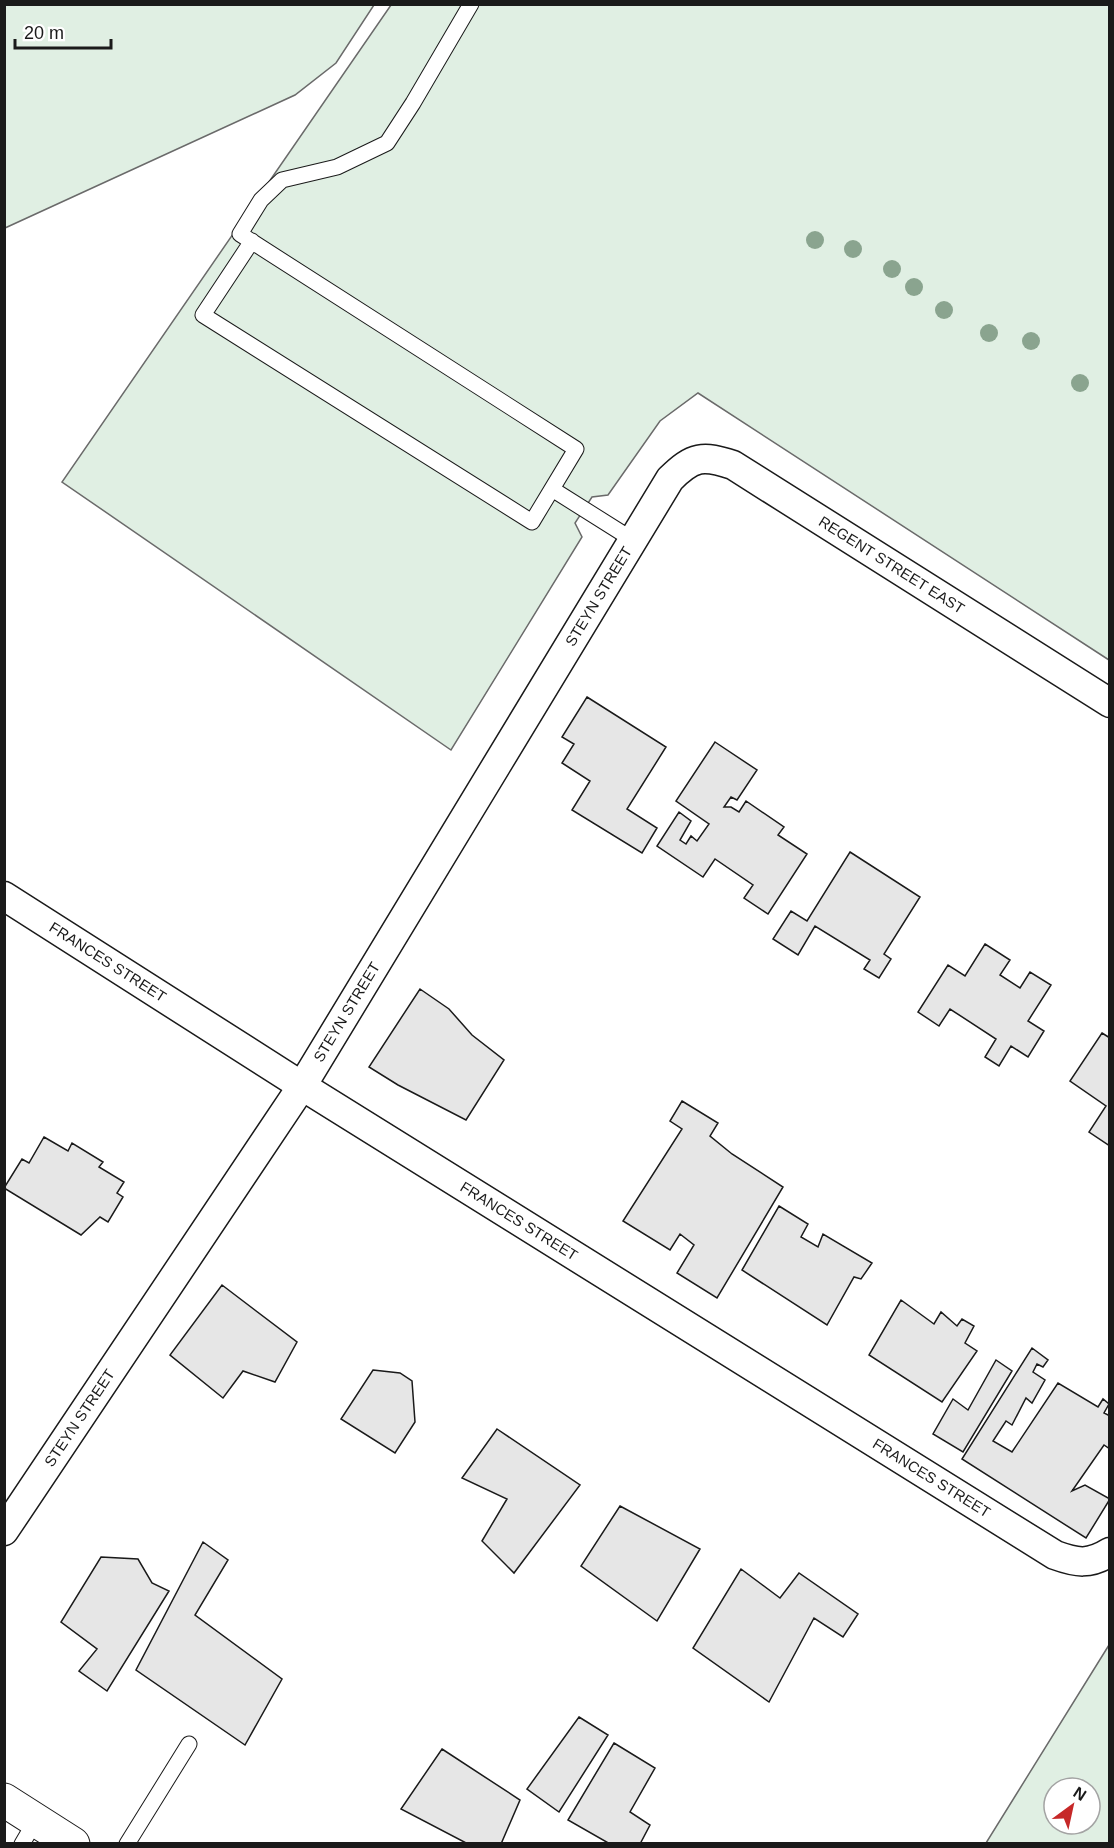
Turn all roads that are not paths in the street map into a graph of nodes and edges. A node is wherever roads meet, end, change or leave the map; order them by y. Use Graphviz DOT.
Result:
graph roads {
  1 [pos="471,4"];
  2 [pos="252,241"];
  3 [pos="670,478"];
  4 [pos="552,489"];
  5 [pos="633,540"];
  6 [pos="1110,703"];
  7 [pos="4,896"];
  8 [pos="302,1086"];
  9 [pos="4,1531"];
  10 [pos="1110,1551"];
  11 [pos="189,1744"];
  12 [pos="4,1800"];
  13 [pos="29,1832"];
  14 [pos="73,1844"];
  15 [pos="127,1844"];
  1 -- 2 [label="lane"];
  2 -- 4 [label="lane"];
  2 -- 4 [label="lane"];
  3 -- 5 [label="street, STEYN STREET"];
  3 -- 6 [label="street, REGENT STREET EAST"];
  4 -- 5 [label="lane"];
  5 -- 8 [label="street, STEYN STREET"];
  7 -- 8 [label="street, FRANCES STREET"];
  8 -- 9 [label="street, STEYN STREET"];
  8 -- 10 [label="street, FRANCES STREET"];
  11 -- 15 [label="lane"];
  12 -- 13 [label="main road"];
  13 -- 14 [label="main road"];
}
